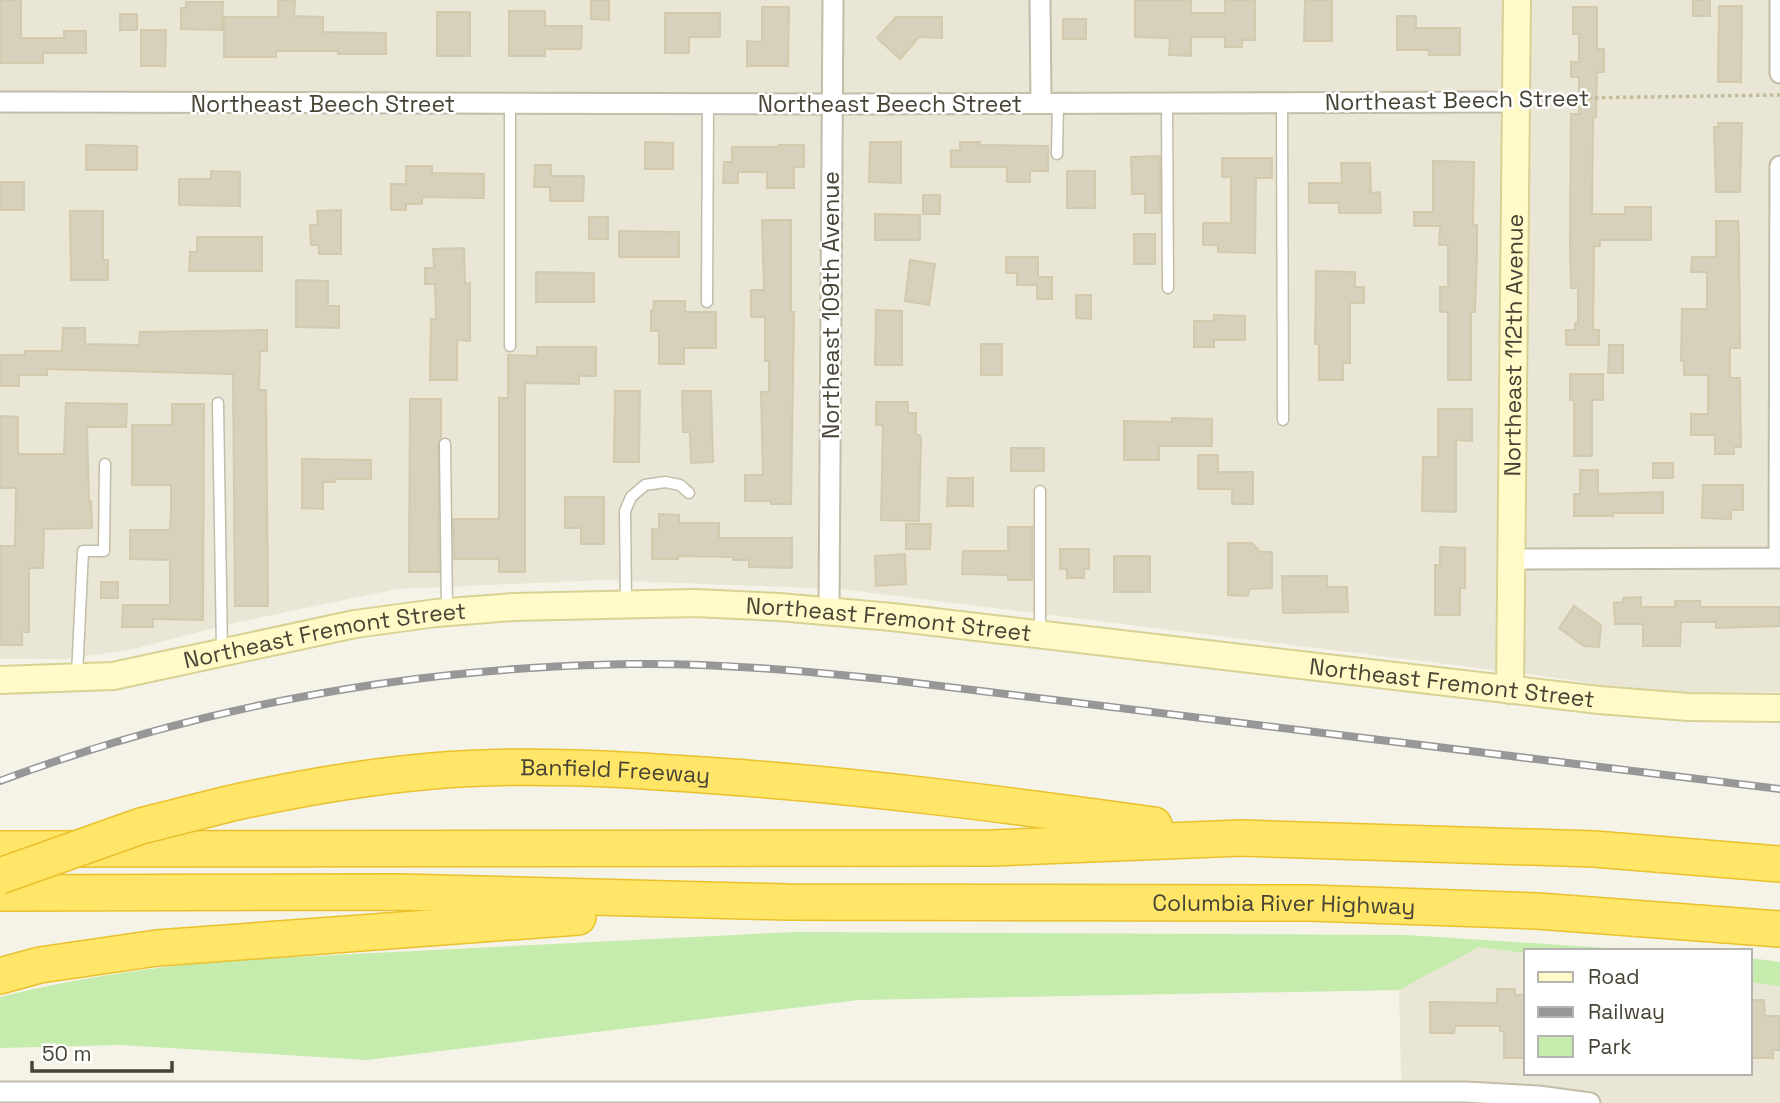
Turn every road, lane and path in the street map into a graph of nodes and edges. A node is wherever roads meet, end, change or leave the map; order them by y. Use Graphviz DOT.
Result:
graph roads {
  1 [pos="833,0"];
  2 [pos="1040,0"];
  3 [pos="1517,0"];
  4 [pos="1780,0"];
  5 [pos="1780,73"];
  6 [pos="1780,95"];
  7 [pos="0,102"];
  8 [pos="1516,102"];
  9 [pos="1050,103"];
  10 [pos="1167,103"];
  11 [pos="1282,103"];
  12 [pos="510,104"];
  13 [pos="708,104"];
  14 [pos="833,104"];
  15 [pos="1058,154"];
  16 [pos="1780,166"];
  17 [pos="1168,288"];
  18 [pos="707,302"];
  19 [pos="510,345"];
  20 [pos="218,403"];
  21 [pos="1283,420"];
  22 [pos="445,444"];
  23 [pos="105,464"];
  24 [pos="1040,491"];
  25 [pos="689,493"];
  26 [pos="1780,558"];
  27 [pos="1511,559"];
  28 [pos="626,603"];
  29 [pos="829,611"];
  30 [pos="447,612"];
  31 [pos="1040,634"];
  32 [pos="222,652"];
  33 [pos="77,679"];
  34 [pos="0,680"];
  35 [pos="1510,690"];
  36 [pos="1780,708"];
  37 [pos="1240,838"];
  38 [pos="0,849"];
  39 [pos="1780,864"];
  40 [pos="0,876"];
  41 [pos="0,892"];
  42 [pos="787,902"];
  43 [pos="1780,929"];
  44 [pos="0,976"];
  45 [pos="0,1092"];
  46 [pos="655,1097"];
  47 [pos="768,1097"];
  48 [pos="1139,1097"];
  49 [pos="1505,1098"];
  50 [pos="1590,1103"];
  1 -- 14 [label="street, Northeast 109th Avenue"];
  2 -- 9 [label="street"];
  3 -- 8 [label="main road, Northeast 112th Avenue"];
  4 -- 5 [label="street"];
  6 -- 8 [label="path, Northeast Beech Street"];
  7 -- 12 [label="street, Northeast Beech Street"];
  8 -- 11 [label="street, Northeast Beech Street"];
  8 -- 27 [label="main road, Northeast 112th Avenue"];
  9 -- 10 [label="street, Northeast Beech Street"];
  9 -- 14 [label="street, Northeast Beech Street"];
  9 -- 15 [label="lane"];
  10 -- 11 [label="street, Northeast Beech Street"];
  10 -- 17 [label="lane"];
  11 -- 21 [label="lane"];
  12 -- 13 [label="street, Northeast Beech Street"];
  12 -- 19 [label="lane"];
  13 -- 14 [label="street, Northeast Beech Street"];
  13 -- 18 [label="lane"];
  14 -- 29 [label="street, Northeast 109th Avenue"];
  16 -- 26 [label="street"];
  20 -- 32 [label="lane"];
  22 -- 30 [label="lane"];
  23 -- 33 [label="lane"];
  24 -- 31 [label="lane"];
  25 -- 28 [label="lane"];
  26 -- 27 [label="street"];
  27 -- 35 [label="main road, Northeast 112th Avenue"];
  28 -- 29 [label="main road, Northeast Fremont Street"];
  28 -- 30 [label="main road, Northeast Fremont Street"];
  29 -- 31 [label="main road, Northeast Fremont Street"];
  30 -- 32 [label="main road, Northeast Fremont Street"];
  31 -- 35 [label="main road, Northeast Fremont Street"];
  32 -- 33 [label="main road, Northeast Fremont Street"];
  33 -- 34 [label="main road, Northeast Fremont Street"];
  35 -- 36 [label="main road, Northeast Fremont Street"];
  37 -- 38 [label="highway"];
  37 -- 39 [label="highway"];
  37 -- 40 [label="highway, Banfield Freeway, bridge"];
  41 -- 42 [label="highway"];
  42 -- 43 [label="highway, Columbia River Highway"];
  42 -- 44 [label="highway"];
  45 -- 46 [label="street"];
  46 -- 47 [label="street"];
  47 -- 48 [label="street"];
  48 -- 49 [label="street"];
  49 -- 50 [label="street"];
}
